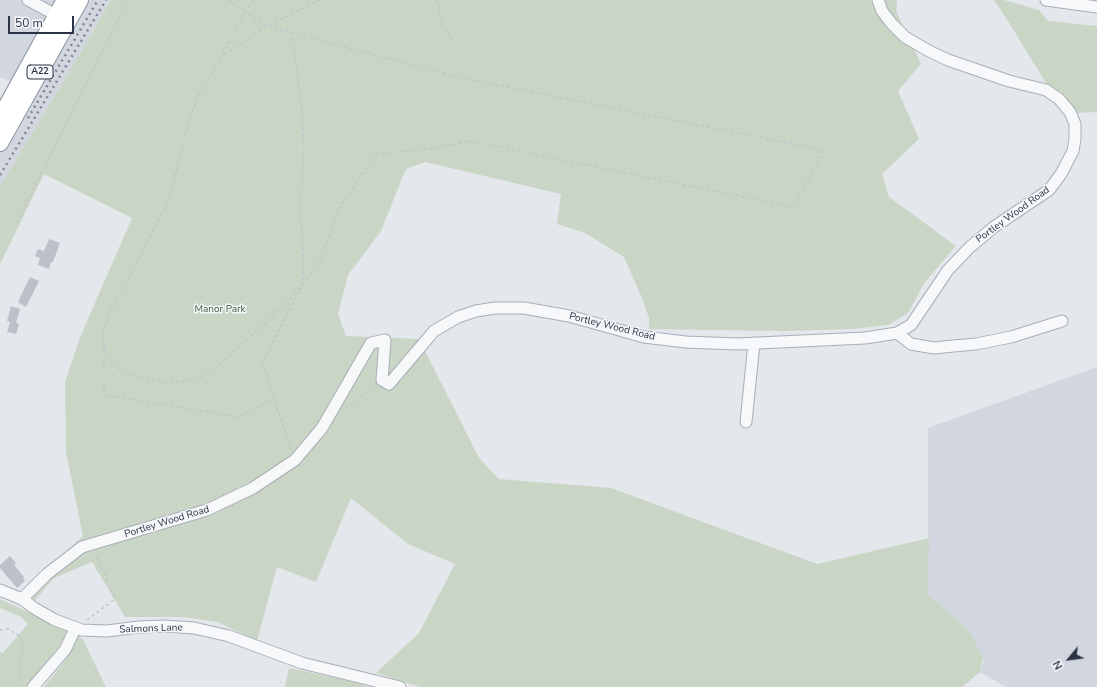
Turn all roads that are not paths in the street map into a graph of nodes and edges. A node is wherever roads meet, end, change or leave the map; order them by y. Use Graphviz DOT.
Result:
graph roads {
  1 [pos="28,0"];
  2 [pos="65,0"];
  3 [pos="80,0"];
  4 [pos="878,0"];
  5 [pos="1046,0"];
  6 [pos="1097,7"];
  7 [pos="62,19"];
  8 [pos="0,118"];
  9 [pos="0,143"];
  10 [pos="1062,320"];
  11 [pos="897,333"];
  12 [pos="754,343"];
  13 [pos="746,422"];
  14 [pos="0,590"];
  15 [pos="22,599"];
  16 [pos="75,628"];
  17 [pos="29,686"];
  18 [pos="400,687"];
  1 -- 7 [label="street"];
  2 -- 7 [label="highway, A22"];
  3 -- 7 [label="highway, A22"];
  4 -- 11 [label="street, Portley Wood Road"];
  5 -- 6 [label="street"];
  7 -- 8 [label="highway, A22"];
  7 -- 9 [label="highway, A22"];
  10 -- 11 [label="street"];
  11 -- 12 [label="street, Portley Wood Road"];
  12 -- 13 [label="street"];
  12 -- 15 [label="street, Portley Wood Road"];
  14 -- 15 [label="street, Salmons Lane"];
  15 -- 16 [label="street, Salmons Lane"];
  16 -- 17 [label="street"];
  16 -- 18 [label="street, Salmons Lane"];
}
